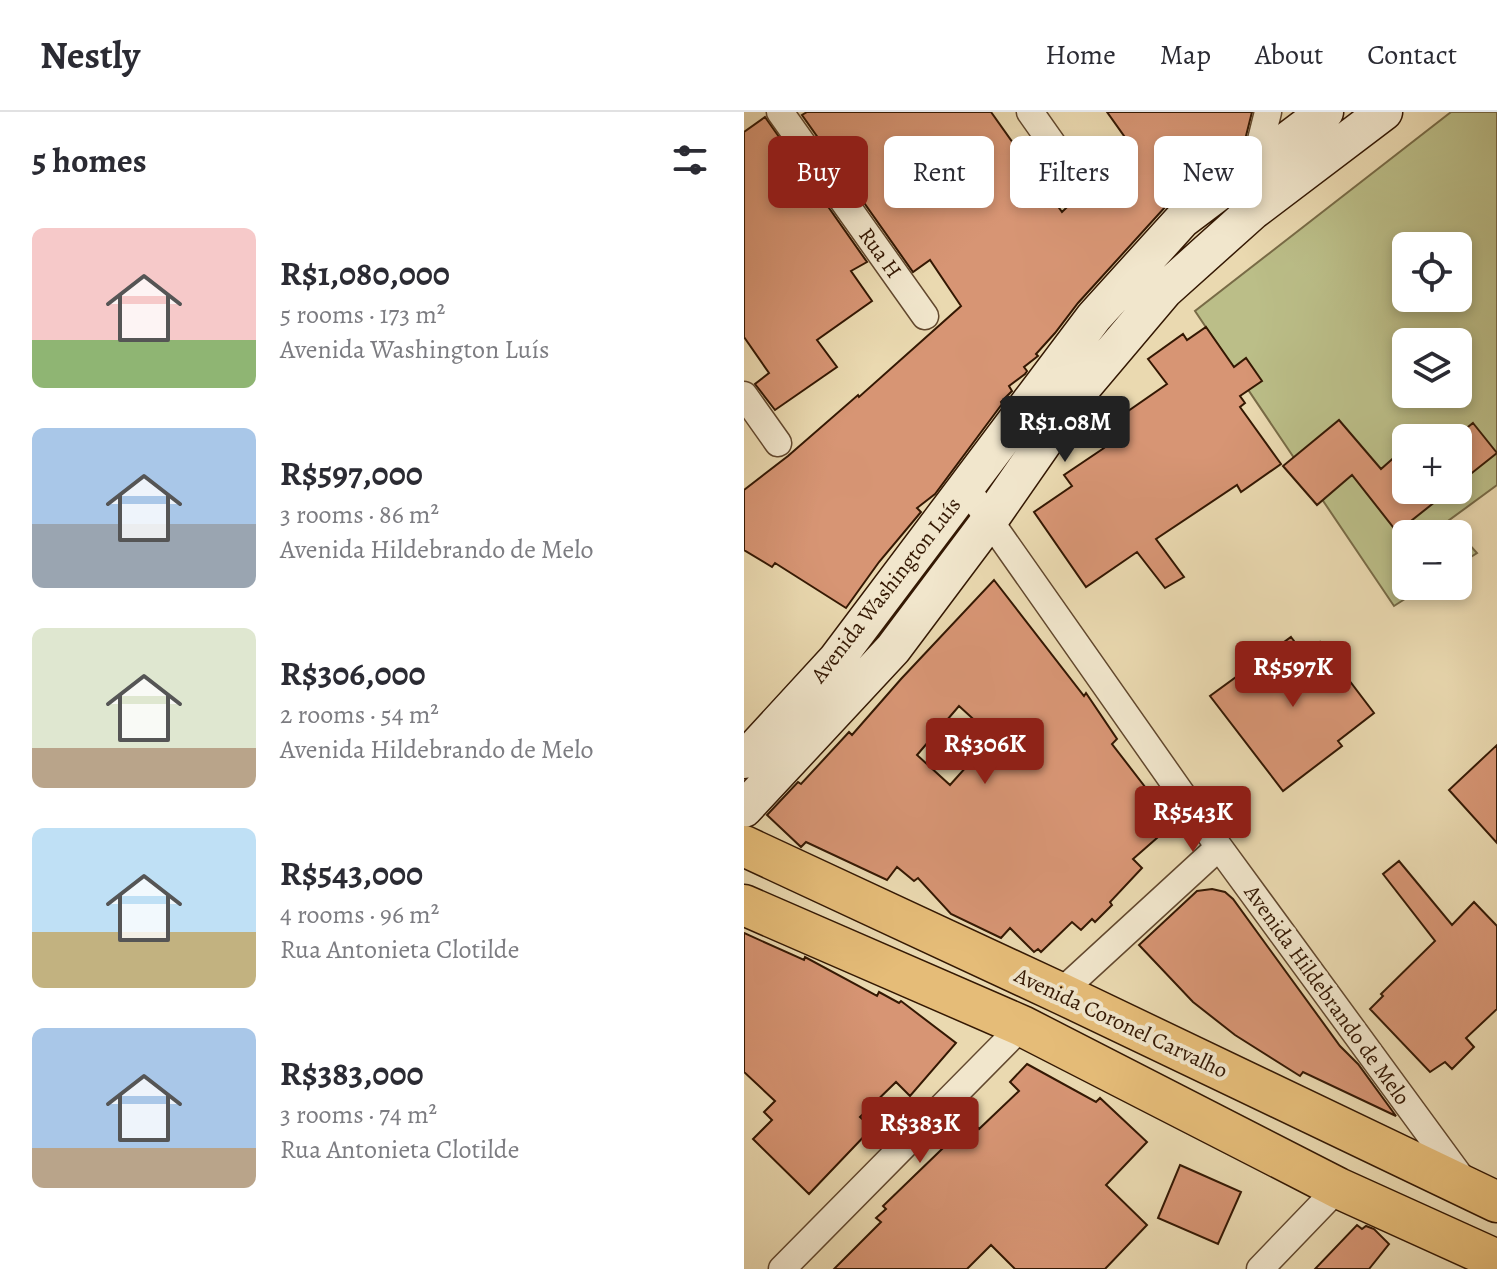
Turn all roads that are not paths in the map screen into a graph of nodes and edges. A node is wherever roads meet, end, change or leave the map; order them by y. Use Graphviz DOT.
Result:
graph roads {
  1 [pos="780,112"];
  2 [pos="1030,112"];
  3 [pos="1268,112"];
  4 [pos="1325,112"];
  5 [pos="1384,112"];
  6 [pos="1047,136"];
  7 [pos="1262,136"];
  8 [pos="1262,159"];
  9 [pos="1198,208"];
  10 [pos="925,316"];
  11 [pos="744,395"];
  12 [pos="778,443"];
  13 [pos="966,487"];
  14 [pos="989,521"];
  15 [pos="744,760"];
  16 [pos="744,809"];
  17 [pos="744,846"];
  18 [pos="1219,847"];
  19 [pos="744,905"];
  20 [pos="1060,993"];
  21 [pos="1022,1026"];
  22 [pos="1338,1188"];
  23 [pos="1482,1194"];
  24 [pos="1497,1260"];
  25 [pos="782,1269"];
  26 [pos="1260,1269"];
  1 -- 10 [label="street, Rua H"];
  2 -- 6 [label="street"];
  3 -- 7 [label="street"];
  4 -- 8 [label="street, Avenida Washington Luís"];
  5 -- 14 [label="street, Avenida Washington Luís"];
  9 -- 13 [label="street, Avenida Washington Luís"];
  11 -- 12 [label="street"];
  13 -- 14 [label="street, Avenida Hildebrando de Melo"];
  13 -- 15 [label="street, Avenida Washington Luís"];
  14 -- 16 [label="street, Avenida Washington Luís"];
  14 -- 18 [label="street, Avenida Hildebrando de Melo"];
  17 -- 20 [label="main road, Avenida Coronel Carvalho"];
  18 -- 20 [label="street"];
  18 -- 23 [label="street, Avenida Hildebrando de Melo"];
  19 -- 21 [label="main road, Avenida Coronel Carvalho"];
  20 -- 23 [label="main road, Avenida Coronel Carvalho"];
  21 -- 22 [label="main road, Avenida Coronel Carvalho"];
  21 -- 25 [label="street"];
  22 -- 24 [label="main road, Avenida Coronel Carvalho"];
  22 -- 26 [label="street"];
}
